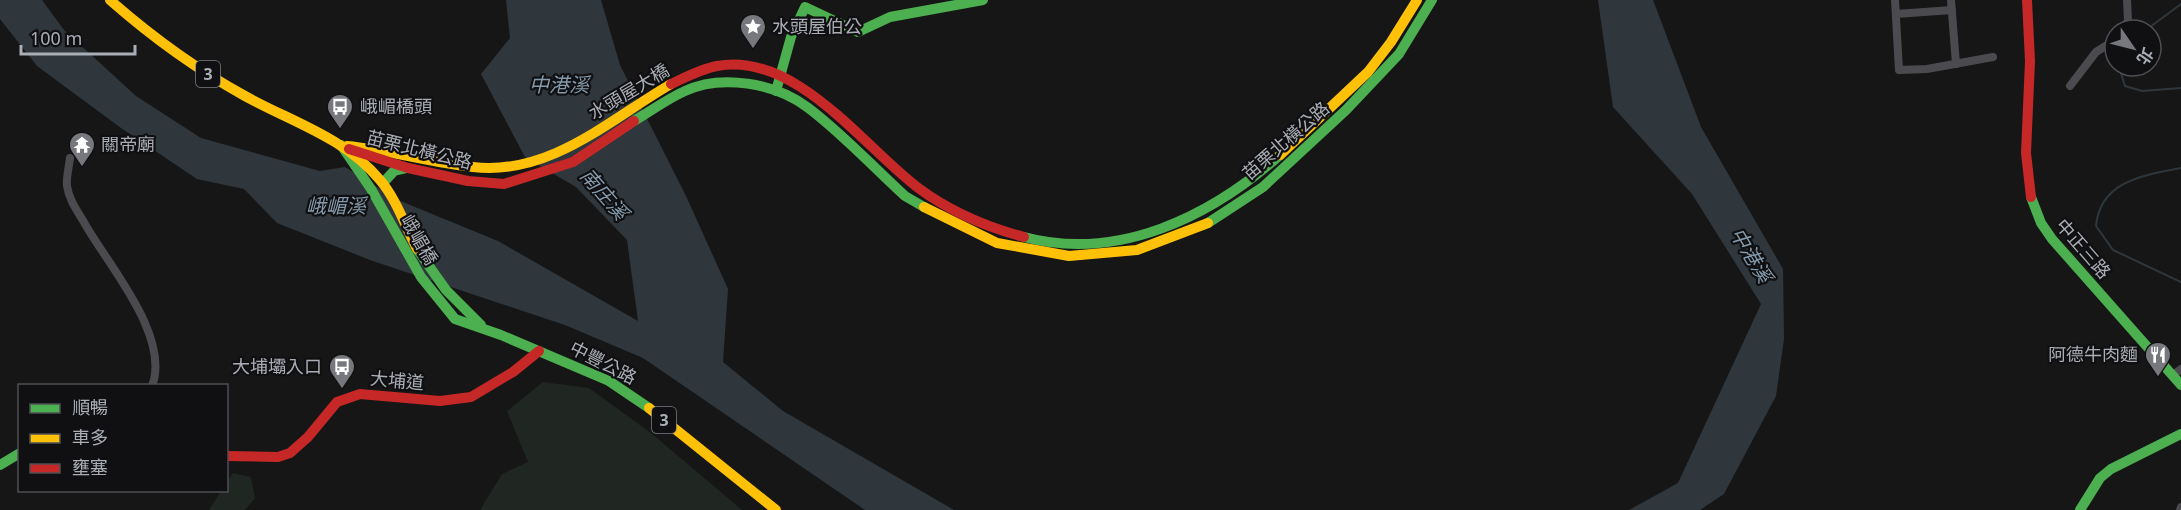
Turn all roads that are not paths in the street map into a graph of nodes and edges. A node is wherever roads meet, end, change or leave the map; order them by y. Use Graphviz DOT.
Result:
graph roads {
  1 [pos="110,0"];
  2 [pos="983,0"];
  3 [pos="1417,0"];
  4 [pos="1432,0"];
  5 [pos="1895,0"];
  6 [pos="1951,0"];
  7 [pos="2027,0"];
  8 [pos="2127,0"];
  9 [pos="1952,10"];
  10 [pos="1896,14"];
  11 [pos="2128,18"];
  12 [pos="2103,48"];
  13 [pos="2031,52"];
  14 [pos="2019,53"];
  15 [pos="1993,57"];
  16 [pos="1956,64"];
  17 [pos="781,75"];
  18 [pos="2070,86"];
  19 [pos="776,92"];
  20 [pos="341,145"];
  21 [pos="70,159"];
  22 [pos="408,168"];
  23 [pos="498,170"];
  24 [pos="383,183"];
  25 [pos="504,184"];
  26 [pos="465,311"];
  27 [pos="455,319"];
  28 [pos="489,332"];
  29 [pos="539,351"];
  30 [pos="2177,372"];
  31 [pos="152,384"];
  32 [pos="2181,385"];
  33 [pos="2181,434"];
  34 [pos="18,454"];
  35 [pos="228,456"];
  36 [pos="0,465"];
  37 [pos="776,510"];
  38 [pos="2080,510"];
  1 -- 20 [label="main road, 3"];
  2 -- 17 [label="main road"];
  3 -- 17 [label="main road, 苗栗北橫公路"];
  4 -- 19 [label="main road, 苗栗北橫公路"];
  5 -- 10 [label="street"];
  6 -- 9 [label="street"];
  7 -- 13 [label="main road, 中正三路"];
  8 -- 11 [label="street"];
  9 -- 10 [label="street"];
  9 -- 16 [label="street"];
  10 -- 16 [label="street"];
  12 -- 18 [label="street"];
  13 -- 14 [label="street"];
  13 -- 30 [label="main road, 中正三路"];
  15 -- 16 [label="street"];
  17 -- 19 [label="main road"];
  17 -- 23 [label="main road, 水頭屋大橋"];
  19 -- 25 [label="main road, 水頭屋大橋"];
  20 -- 22 [label="main road, 苗栗北橫公路"];
  20 -- 23 [label="main road, 苗栗北橫公路"];
  20 -- 24 [label="main road, 3"];
  20 -- 27 [label="main road, 峨嵋橋 / 3"];
  21 -- 31 [label="street"];
  22 -- 24 [label="main road"];
  22 -- 25 [label="main road, 苗栗北橫公路"];
  24 -- 26 [label="main road, 峨嵋橋 / 3"];
  26 -- 28 [label="main road, 中豐公路 / 3"];
  27 -- 28 [label="main road, 中豐公路 / 3"];
  28 -- 29 [label="main road, 中豐公路 / 3"];
  29 -- 35 [label="main road, 大埔道"];
  29 -- 37 [label="main road, 中豐公路 / 3"];
  30 -- 32 [label="main road, 中正三路"];
  33 -- 38 [label="main road"];
  34 -- 36 [label="main road"];
}
